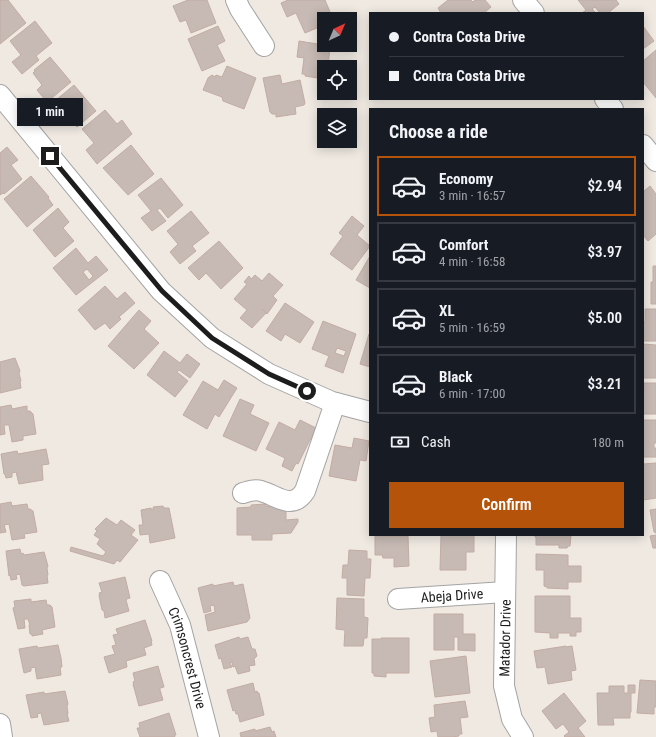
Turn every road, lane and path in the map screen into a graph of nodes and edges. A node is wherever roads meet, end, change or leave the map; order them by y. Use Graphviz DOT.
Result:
graph roads {
  1 [pos="236,0"];
  2 [pos="523,0"];
  3 [pos="533,12"];
  4 [pos="264,46"];
  5 [pos="0,95"];
  6 [pos="606,100"];
  7 [pos="612,108"];
  8 [pos="335,403"];
  9 [pos="369,412"];
  10 [pos="243,493"];
  11 [pos="506,536"];
  12 [pos="160,581"];
  13 [pos="506,592"];
  14 [pos="398,599"];
  15 [pos="0,724"];
  16 [pos="2,737"];
  17 [pos="209,737"];
  18 [pos="523,737"];
  1 -- 4 [label="street"];
  2 -- 3 [label="street"];
  5 -- 8 [label="street"];
  6 -- 7 [label="street"];
  8 -- 9 [label="street"];
  8 -- 10 [label="street"];
  11 -- 13 [label="street, Matador Drive"];
  12 -- 17 [label="street, Crimsoncrest Drive"];
  13 -- 14 [label="street, Abeja Drive"];
  13 -- 18 [label="street, Matador Drive"];
  15 -- 16 [label="street"];
}
